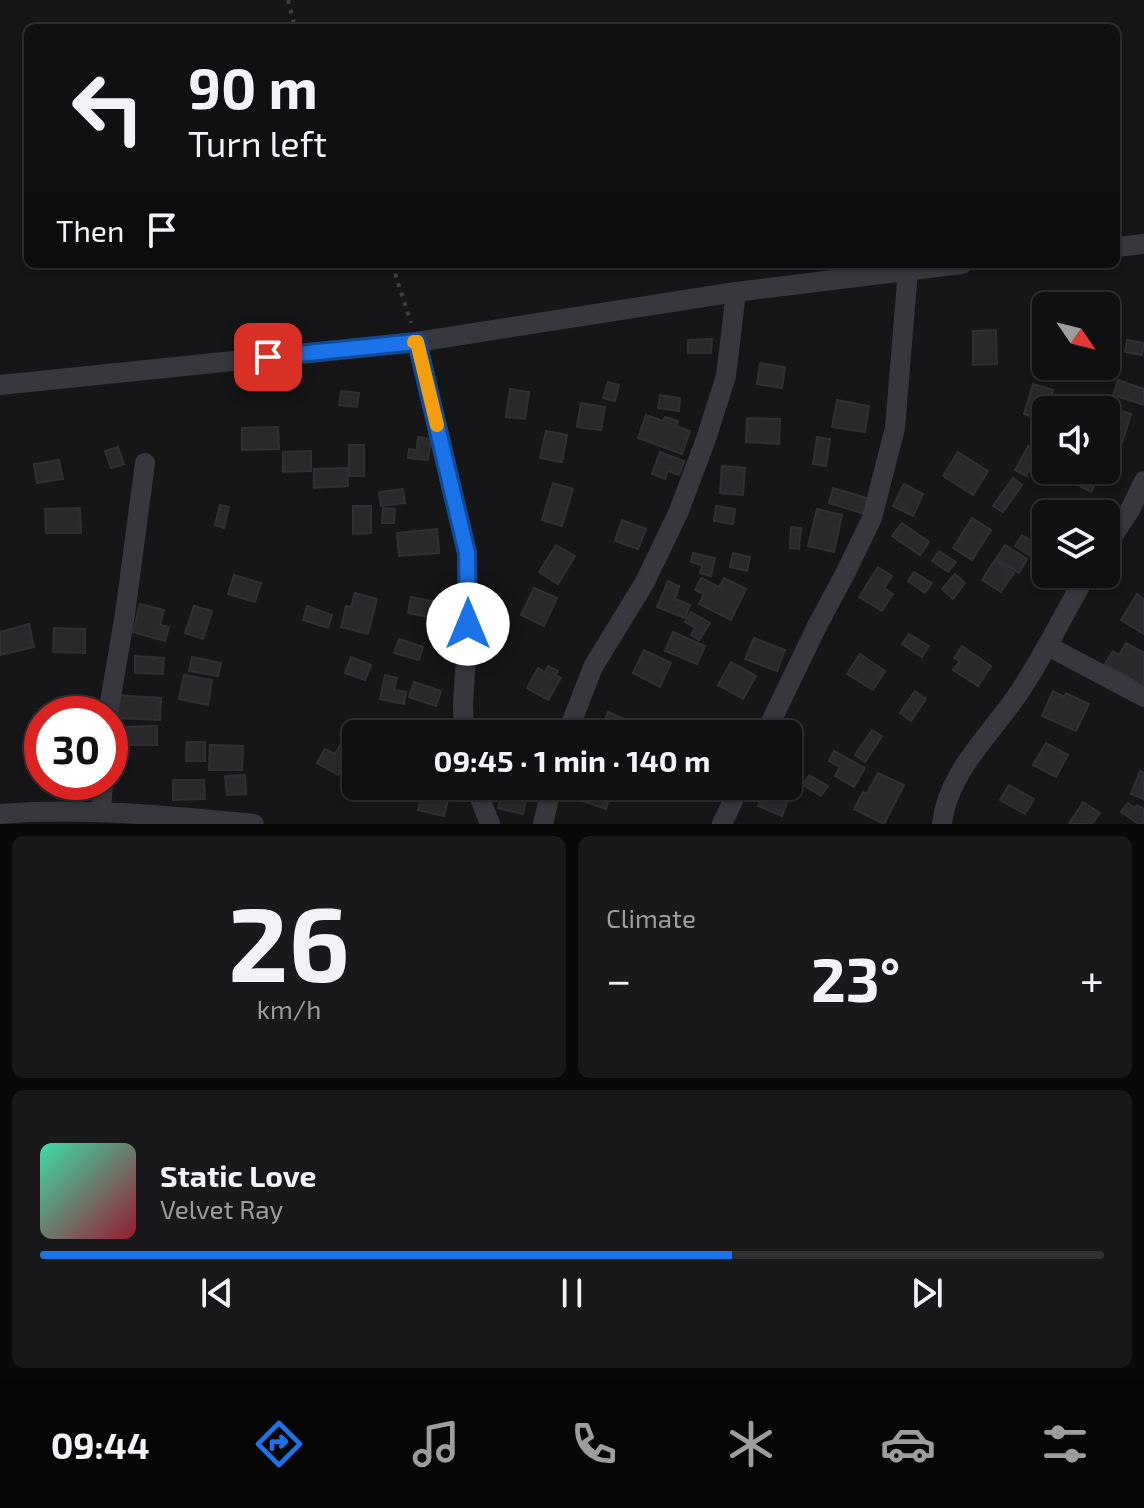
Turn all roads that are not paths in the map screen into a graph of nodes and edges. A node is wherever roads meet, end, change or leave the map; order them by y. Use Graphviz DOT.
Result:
graph roads {
  1 [pos="1144,244"];
  2 [pos="1120,247"];
  3 [pos="926,268"];
  4 [pos="908,270"];
  5 [pos="736,292"];
  6 [pos="417,342"];
  7 [pos="0,385"];
  8 [pos="145,463"];
  9 [pos="1144,481"];
  10 [pos="1120,525"];
  11 [pos="1079,588"];
  12 [pos="1048,646"];
  13 [pos="111,696"];
  14 [pos="1144,697"];
  15 [pos="464,720"];
  16 [pos="572,720"];
  17 [pos="772,720"];
  18 [pos="102,800"];
  19 [pos="481,800"];
  20 [pos="549,800"];
  21 [pos="733,800"];
  22 [pos="101,812"];
  23 [pos="0,814"];
  24 [pos="254,824"];
  25 [pos="490,824"];
  26 [pos="543,824"];
  27 [pos="722,824"];
  28 [pos="942,824"];
  1 -- 2 [label="street"];
  3 -- 4 [label="street"];
  4 -- 5 [label="street"];
  4 -- 17 [label="street"];
  5 -- 6 [label="street"];
  5 -- 16 [label="street"];
  6 -- 7 [label="street"];
  6 -- 15 [label="street"];
  8 -- 13 [label="street"];
  9 -- 10 [label="street"];
  11 -- 12 [label="street"];
  12 -- 14 [label="street"];
  12 -- 28 [label="street"];
  18 -- 22 [label="street"];
  19 -- 25 [label="street"];
  20 -- 26 [label="street"];
  21 -- 27 [label="street"];
  22 -- 23 [label="street"];
  22 -- 24 [label="street"];
}
